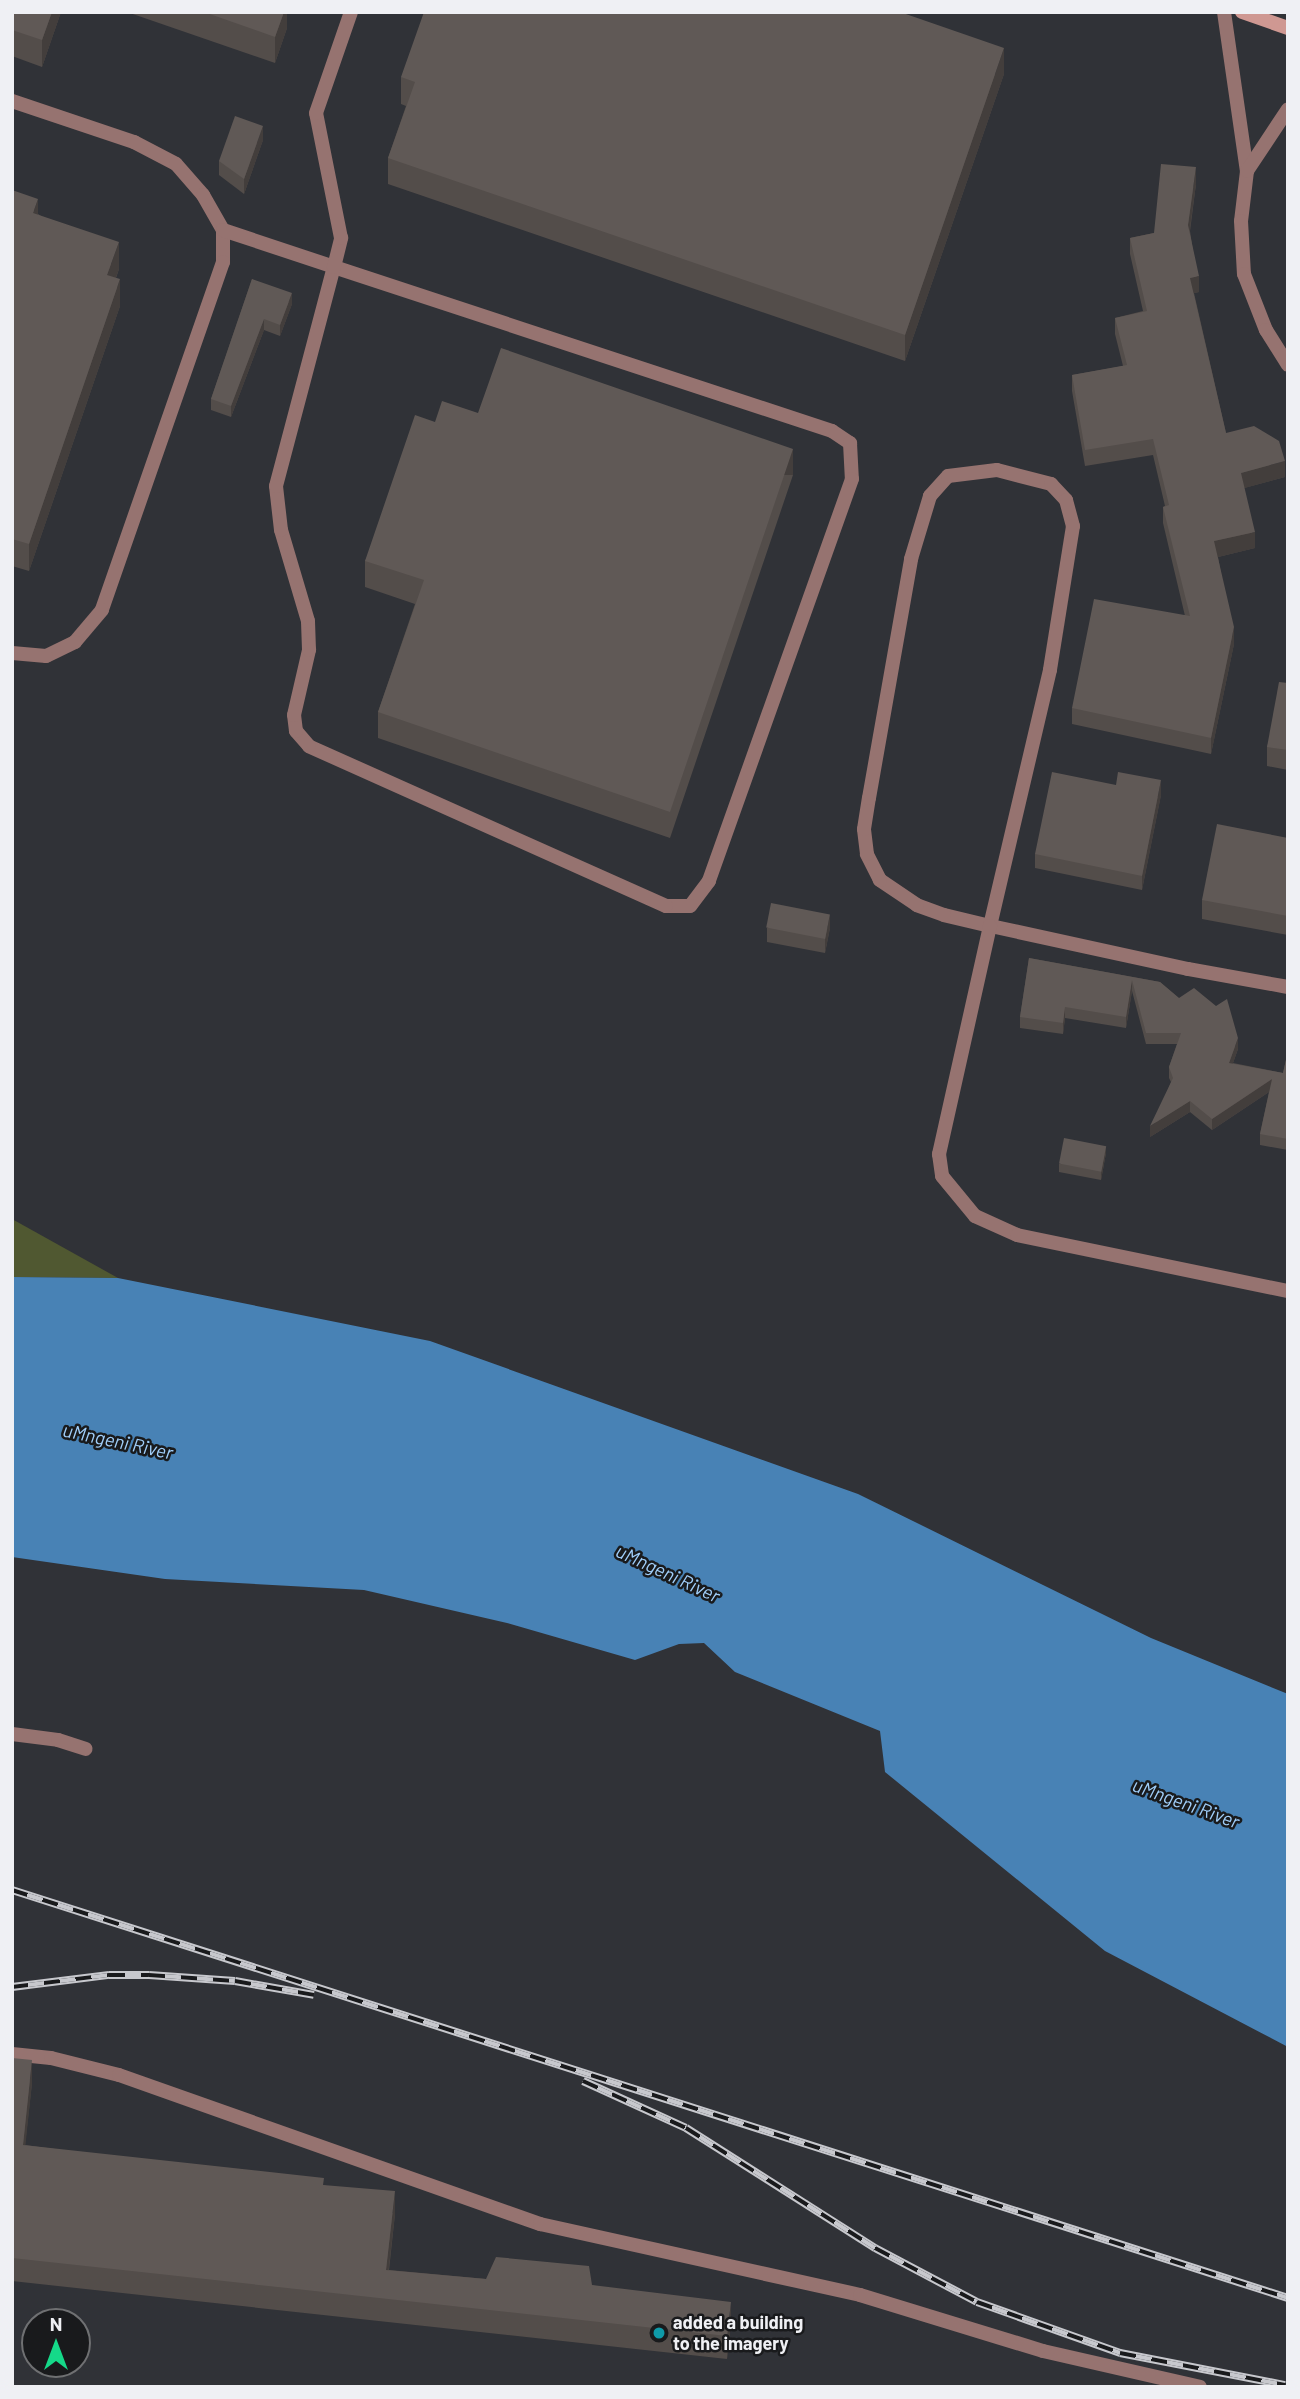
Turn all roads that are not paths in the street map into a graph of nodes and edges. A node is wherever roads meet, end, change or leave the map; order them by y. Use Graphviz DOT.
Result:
graph roads {
  1 [pos="351,12"];
  2 [pos="1224,12"];
  3 [pos="1242,12"];
  4 [pos="1280,21"];
  5 [pos="12,101"];
  6 [pos="1288,109"];
  7 [pos="1247,171"];
  8 [pos="223,230"];
  9 [pos="334,267"];
  10 [pos="1288,365"];
  11 [pos="12,653"];
  12 [pos="990,926"];
  13 [pos="1288,987"];
  14 [pos="1288,1291"];
  15 [pos="12,1734"];
  16 [pos="86,1749"];
  17 [pos="12,2054"];
  18 [pos="1200,2387"];
  1 -- 9 [label="street"];
  2 -- 7 [label="street"];
  3 -- 4 [label="main road"];
  5 -- 8 [label="street"];
  6 -- 7 [label="street"];
  7 -- 10 [label="street"];
  8 -- 9 [label="street"];
  8 -- 11 [label="street"];
  9 -- 9 [label="street"];
  12 -- 12 [label="street"];
  12 -- 13 [label="street"];
  12 -- 14 [label="street"];
  15 -- 16 [label="street"];
  17 -- 18 [label="street"];
}
